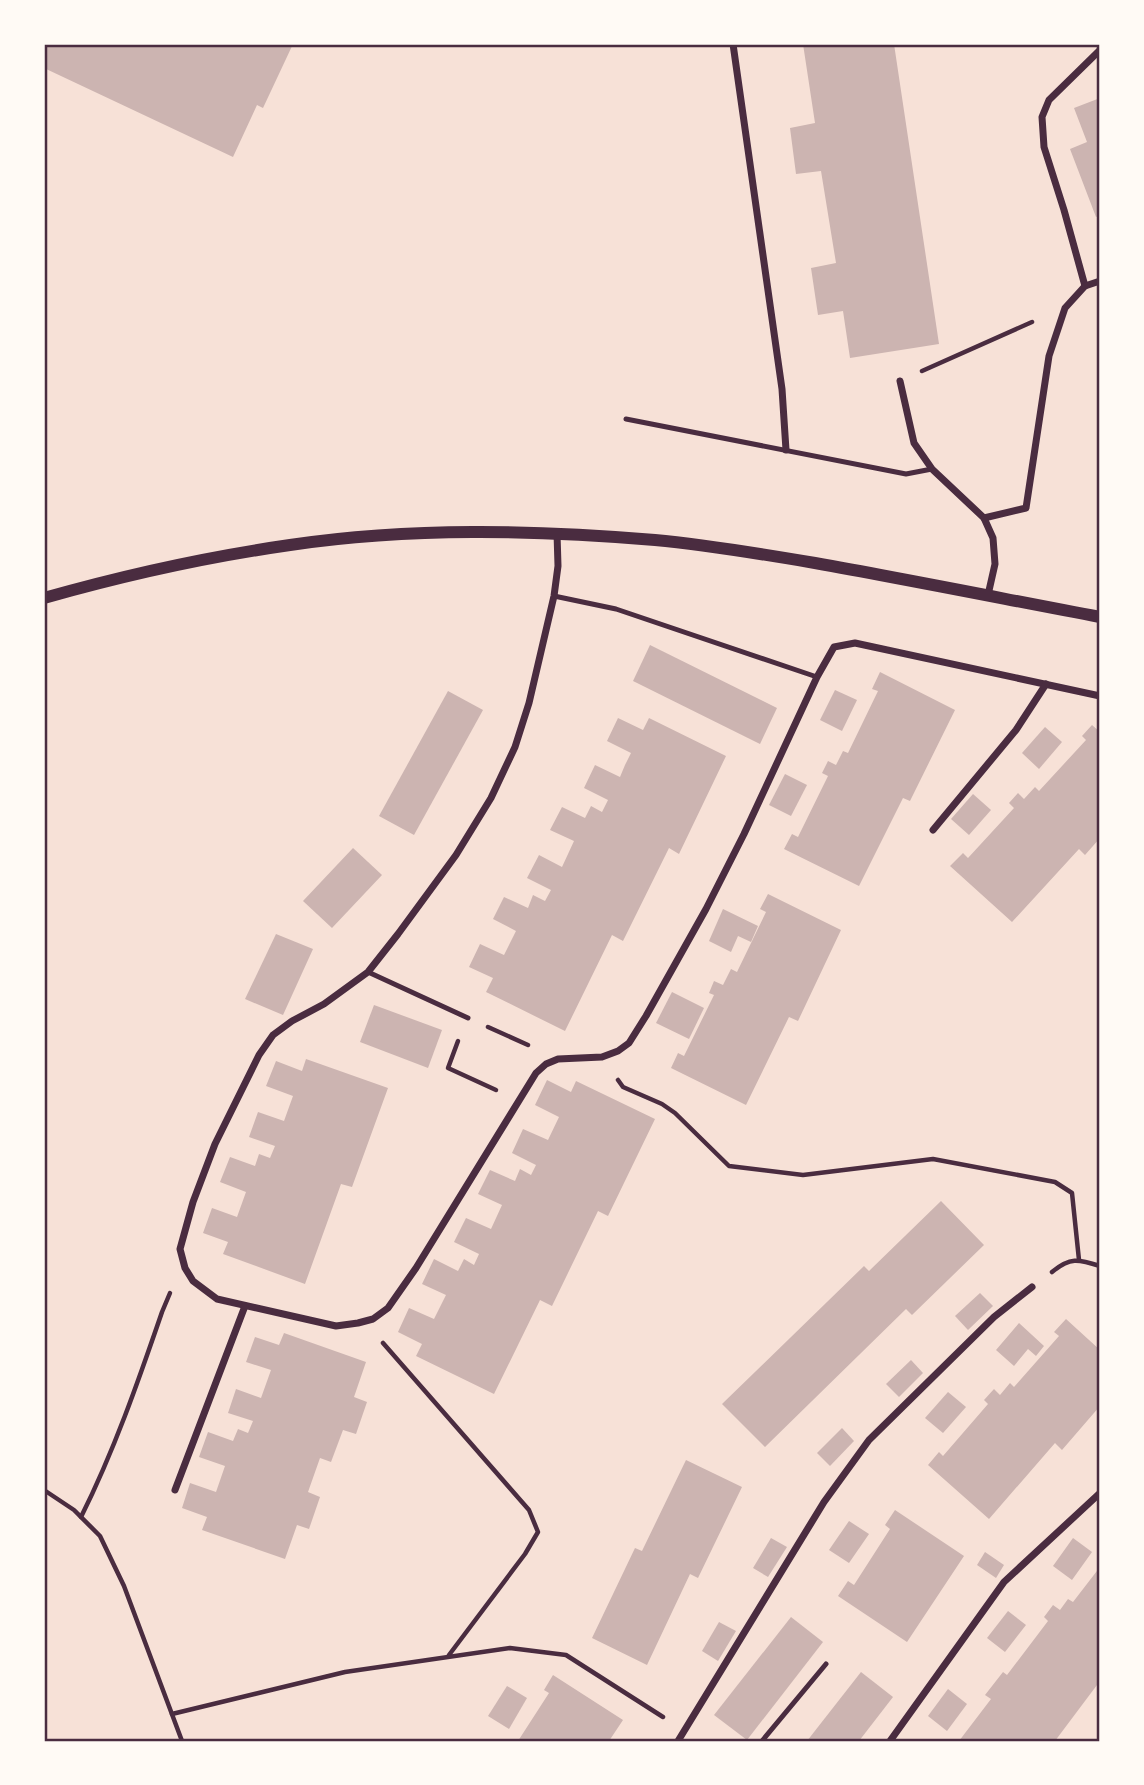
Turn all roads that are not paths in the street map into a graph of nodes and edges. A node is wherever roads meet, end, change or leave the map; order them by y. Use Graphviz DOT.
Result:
graph roads {
  1 [pos="733,44"];
  2 [pos="1100,50"];
  3 [pos="1100,281"];
  4 [pos="1085,286"];
  5 [pos="900,381"];
  6 [pos="626,419"];
  7 [pos="786,450"];
  8 [pos="932,469"];
  9 [pos="984,518"];
  10 [pos="557,533"];
  11 [pos="988,595"];
  12 [pos="554,596"];
  13 [pos="44,598"];
  14 [pos="1100,617"];
  15 [pos="817,677"];
  16 [pos="1046,684"];
  17 [pos="1100,696"];
  18 [pos="933,830"];
  19 [pos="368,972"];
  20 [pos="468,1018"];
  21 [pos="1032,1287"];
  22 [pos="245,1306"];
  23 [pos="175,1490"];
  24 [pos="1100,1493"];
  25 [pos="827,1664"];
  26 [pos="678,1741"];
  27 [pos="762,1741"];
  28 [pos="890,1741"];
  1 -- 7 [label="street"];
  2 -- 4 [label="street"];
  3 -- 4 [label="street"];
  4 -- 9 [label="street"];
  5 -- 8 [label="street"];
  6 -- 7 [label="lane"];
  7 -- 8 [label="lane"];
  8 -- 9 [label="street"];
  9 -- 11 [label="street"];
  10 -- 11 [label="street"];
  10 -- 12 [label="street"];
  10 -- 13 [label="street"];
  11 -- 14 [label="street"];
  12 -- 15 [label="lane"];
  12 -- 19 [label="street"];
  15 -- 16 [label="street"];
  15 -- 22 [label="street"];
  16 -- 17 [label="street"];
  16 -- 18 [label="street"];
  19 -- 20 [label="lane"];
  19 -- 22 [label="street"];
  21 -- 26 [label="street"];
  22 -- 23 [label="street"];
  24 -- 28 [label="street"];
  25 -- 27 [label="lane"];
}
